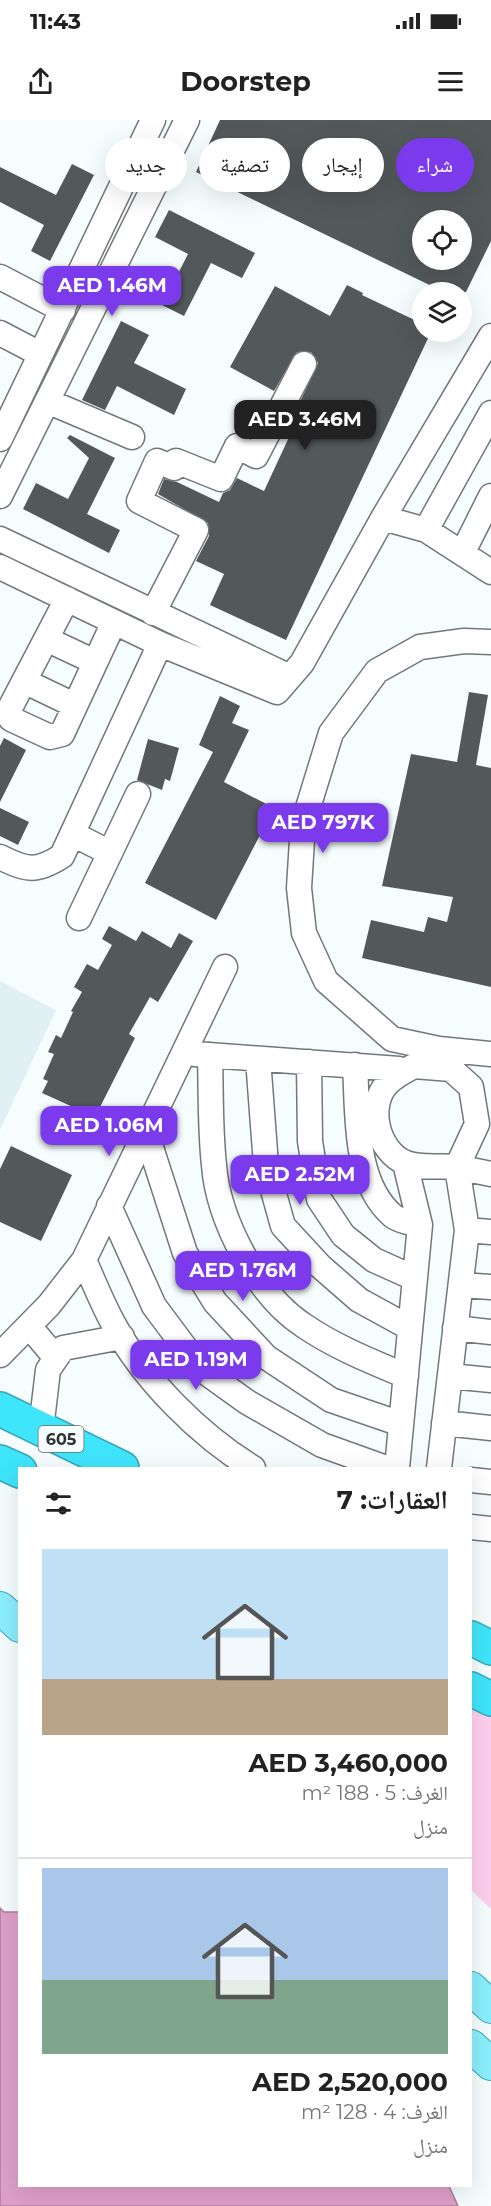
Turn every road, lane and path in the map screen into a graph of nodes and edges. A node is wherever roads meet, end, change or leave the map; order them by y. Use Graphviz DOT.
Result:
graph roads {
  1 [pos="153,120"];
  2 [pos="187,120"];
  3 [pos="0,277"];
  4 [pos="63,310"];
  5 [pos="0,333"];
  6 [pos="491,336"];
  7 [pos="40,354"];
  8 [pos="304,364"];
  9 [pos="47,401"];
  10 [pos="491,413"];
  11 [pos="132,437"];
  12 [pos="0,439"];
  13 [pos="0,496"];
  14 [pos="491,496"];
  15 [pos="383,518"];
  16 [pos="426,530"];
  17 [pos="0,539"];
  18 [pos="463,552"];
  19 [pos="0,567"];
  20 [pos="491,572"];
  21 [pos="67,599"];
  22 [pos="153,613"];
  23 [pos="114,622"];
  24 [pos="46,639"];
  25 [pos="491,642"];
  26 [pos="160,644"];
  27 [pos="95,663"];
  28 [pos="24,681"];
  29 [pos="284,685"];
  30 [pos="75,705"];
  31 [pos="138,794"];
  32 [pos="73,834"];
  33 [pos="110,853"];
  34 [pos="0,857"];
  35 [pos="79,918"];
  36 [pos="225,967"];
  37 [pos="392,1039"];
  38 [pos="181,1053"];
  39 [pos="491,1054"];
  40 [pos="210,1055"];
  41 [pos="258,1059"];
  42 [pos="491,1059"];
  43 [pos="309,1062"];
  44 [pos="355,1065"];
  45 [pos="393,1076"];
  46 [pos="484,1125"];
  47 [pos="145,1129"];
  48 [pos="405,1162"];
  49 [pos="457,1167"];
  50 [pos="491,1174"];
  51 [pos="109,1206"];
  52 [pos="420,1225"];
  53 [pos="467,1230"];
  54 [pos="491,1232"];
  55 [pos="84,1260"];
  56 [pos="414,1278"];
  57 [pos="460,1285"];
  58 [pos="491,1287"];
  59 [pos="29,1326"];
  60 [pos="410,1328"];
  61 [pos="455,1328"];
  62 [pos="491,1332"];
  63 [pos="122,1337"];
  64 [pos="0,1355"];
  65 [pos="56,1358"];
  66 [pos="405,1376"];
  67 [pos="450,1376"];
  68 [pos="491,1380"];
  69 [pos="0,1409"];
  70 [pos="444,1423"];
  71 [pos="401,1424"];
  72 [pos="491,1428"];
  73 [pos="41,1429"];
  74 [pos="0,1462"];
  75 [pos="118,1467"];
  76 [pos="251,1467"];
  77 [pos="383,1467"];
  78 [pos="397,1467"];
  79 [pos="439,1467"];
  80 [pos="18,1469"];
  81 [pos="472,1480"];
  82 [pos="491,1482"];
  83 [pos="472,1527"];
  84 [pos="491,1529"];
  85 [pos="0,1608"];
  86 [pos="18,1624"];
  87 [pos="472,1638"];
  88 [pos="491,1648"];
  89 [pos="472,1691"];
  90 [pos="491,1699"];
  91 [pos="472,1989"];
  92 [pos="491,2007"];
  93 [pos="472,2047"];
  94 [pos="491,2064"];
  1 -- 4 [label="street"];
  2 -- 9 [label="street"];
  3 -- 4 [label="street"];
  4 -- 7 [label="street"];
  5 -- 7 [label="street"];
  6 -- 15 [label="street"];
  7 -- 12 [label="street"];
  8 -- 22 [label="street"];
  9 -- 11 [label="street"];
  9 -- 13 [label="street"];
  10 -- 16 [label="street"];
  14 -- 18 [label="street"];
  15 -- 16 [label="street"];
  15 -- 29 [label="street"];
  16 -- 18 [label="street"];
  17 -- 22 [label="street"];
  18 -- 20 [label="street"];
  19 -- 21 [label="street"];
  21 -- 23 [label="street"];
  21 -- 24 [label="street"];
  22 -- 29 [label="street"];
  23 -- 26 [label="street"];
  23 -- 27 [label="street"];
  24 -- 27 [label="street"];
  24 -- 28 [label="street"];
  25 -- 37 [label="street"];
  26 -- 29 [label="street"];
  26 -- 32 [label="street"];
  27 -- 30 [label="street"];
  28 -- 30 [label="street"];
  28 -- 30 [label="street"];
  31 -- 33 [label="street"];
  32 -- 33 [label="street"];
  32 -- 34 [label="street"];
  33 -- 35 [label="street"];
  36 -- 38 [label="street"];
  37 -- 39 [label="street"];
  37 -- 45 [label="street"];
  38 -- 40 [label="street"];
  38 -- 47 [label="street"];
  40 -- 41 [label="street"];
  40 -- 66 [label="street"];
  41 -- 43 [label="street"];
  41 -- 60 [label="street"];
  42 -- 46 [label="street"];
  43 -- 44 [label="street"];
  43 -- 56 [label="street"];
  44 -- 45 [label="street"];
  44 -- 52 [label="street"];
  45 -- 46 [label="street"];
  45 -- 48 [label="street"];
  46 -- 49 [label="street"];
  47 -- 51 [label="street"];
  47 -- 71 [label="street"];
  48 -- 49 [label="street"];
  48 -- 52 [label="street"];
  49 -- 50 [label="street"];
  49 -- 53 [label="street"];
  51 -- 55 [label="street"];
  51 -- 77 [label="street"];
  52 -- 56 [label="street"];
  53 -- 54 [label="street"];
  53 -- 57 [label="street"];
  55 -- 59 [label="street"];
  55 -- 63 [label="street"];
  56 -- 60 [label="street"];
  57 -- 58 [label="street"];
  57 -- 61 [label="street"];
  59 -- 64 [label="street"];
  59 -- 65 [label="street"];
  60 -- 66 [label="street"];
  61 -- 62 [label="street"];
  61 -- 67 [label="street"];
  63 -- 65 [label="street"];
  63 -- 76 [label="street"];
  65 -- 73 [label="street"];
  66 -- 71 [label="street"];
  67 -- 68 [label="street"];
  67 -- 70 [label="street"];
  69 -- 73 [label="highway, 605"];
  70 -- 72 [label="street"];
  70 -- 79 [label="street"];
  71 -- 78 [label="street"];
  73 -- 75 [label="highway, 605"];
  74 -- 80 [label="highway, 605"];
  81 -- 82 [label="street"];
  83 -- 84 [label="street"];
  85 -- 86 [label="main road"];
  87 -- 88 [label="highway"];
  89 -- 90 [label="highway"];
  91 -- 92 [label="main road"];
  93 -- 94 [label="main road"];
}
